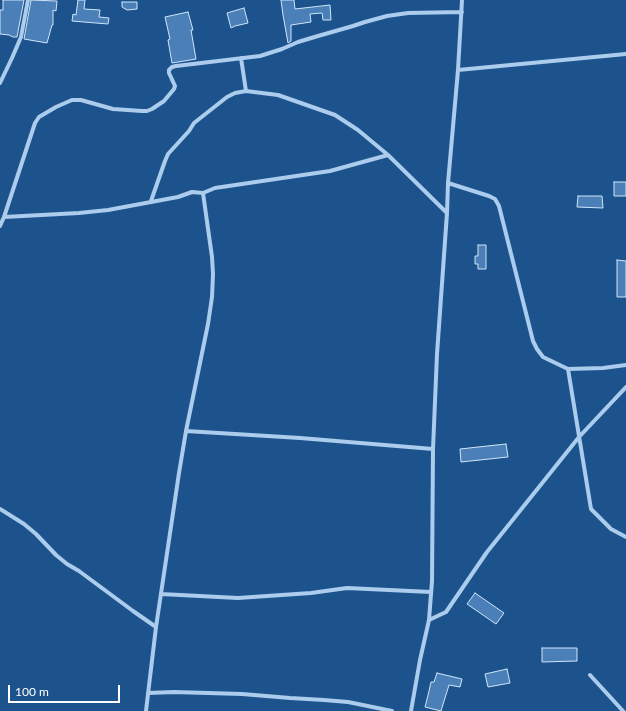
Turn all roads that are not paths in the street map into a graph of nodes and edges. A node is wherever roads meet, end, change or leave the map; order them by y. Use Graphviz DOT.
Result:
graph roads {
  1 [pos="28,0"];
  2 [pos="462,0"];
  3 [pos="462,12"];
  4 [pos="626,54"];
  5 [pos="241,58"];
  6 [pos="458,70"];
  7 [pos="0,83"];
  8 [pos="246,91"];
  9 [pos="388,155"];
  10 [pos="448,183"];
  11 [pos="203,193"];
  12 [pos="150,201"];
  13 [pos="447,213"];
  14 [pos="4,217"];
  15 [pos="0,226"];
  16 [pos="626,365"];
  17 [pos="568,369"];
  18 [pos="626,387"];
  19 [pos="186,431"];
  20 [pos="579,437"];
  21 [pos="433,449"];
  22 [pos="0,509"];
  23 [pos="626,537"];
  24 [pos="431,592"];
  25 [pos="161,594"];
  26 [pos="429,620"];
  27 [pos="156,627"];
  28 [pos="590,676"];
  29 [pos="148,693"];
  30 [pos="146,711"];
  31 [pos="392,711"];
  32 [pos="411,711"];
  33 [pos="623,711"];
  1 -- 7 [label="street"];
  2 -- 3 [label="street"];
  3 -- 5 [label="street"];
  3 -- 6 [label="street"];
  4 -- 6 [label="street"];
  5 -- 8 [label="street"];
  5 -- 14 [label="street"];
  6 -- 10 [label="street"];
  8 -- 9 [label="street"];
  8 -- 12 [label="street"];
  9 -- 11 [label="street"];
  9 -- 13 [label="street"];
  10 -- 13 [label="street"];
  10 -- 17 [label="street"];
  11 -- 12 [label="street"];
  11 -- 19 [label="street"];
  12 -- 14 [label="street"];
  13 -- 21 [label="street"];
  14 -- 15 [label="street"];
  16 -- 17 [label="street"];
  17 -- 20 [label="street"];
  18 -- 20 [label="street"];
  19 -- 21 [label="street"];
  19 -- 25 [label="street"];
  20 -- 23 [label="street"];
  20 -- 26 [label="street"];
  21 -- 24 [label="street"];
  22 -- 27 [label="street"];
  24 -- 25 [label="street"];
  24 -- 26 [label="street"];
  25 -- 27 [label="street"];
  26 -- 32 [label="street"];
  27 -- 29 [label="street"];
  28 -- 33 [label="street"];
  29 -- 30 [label="street"];
  29 -- 31 [label="street"];
}
